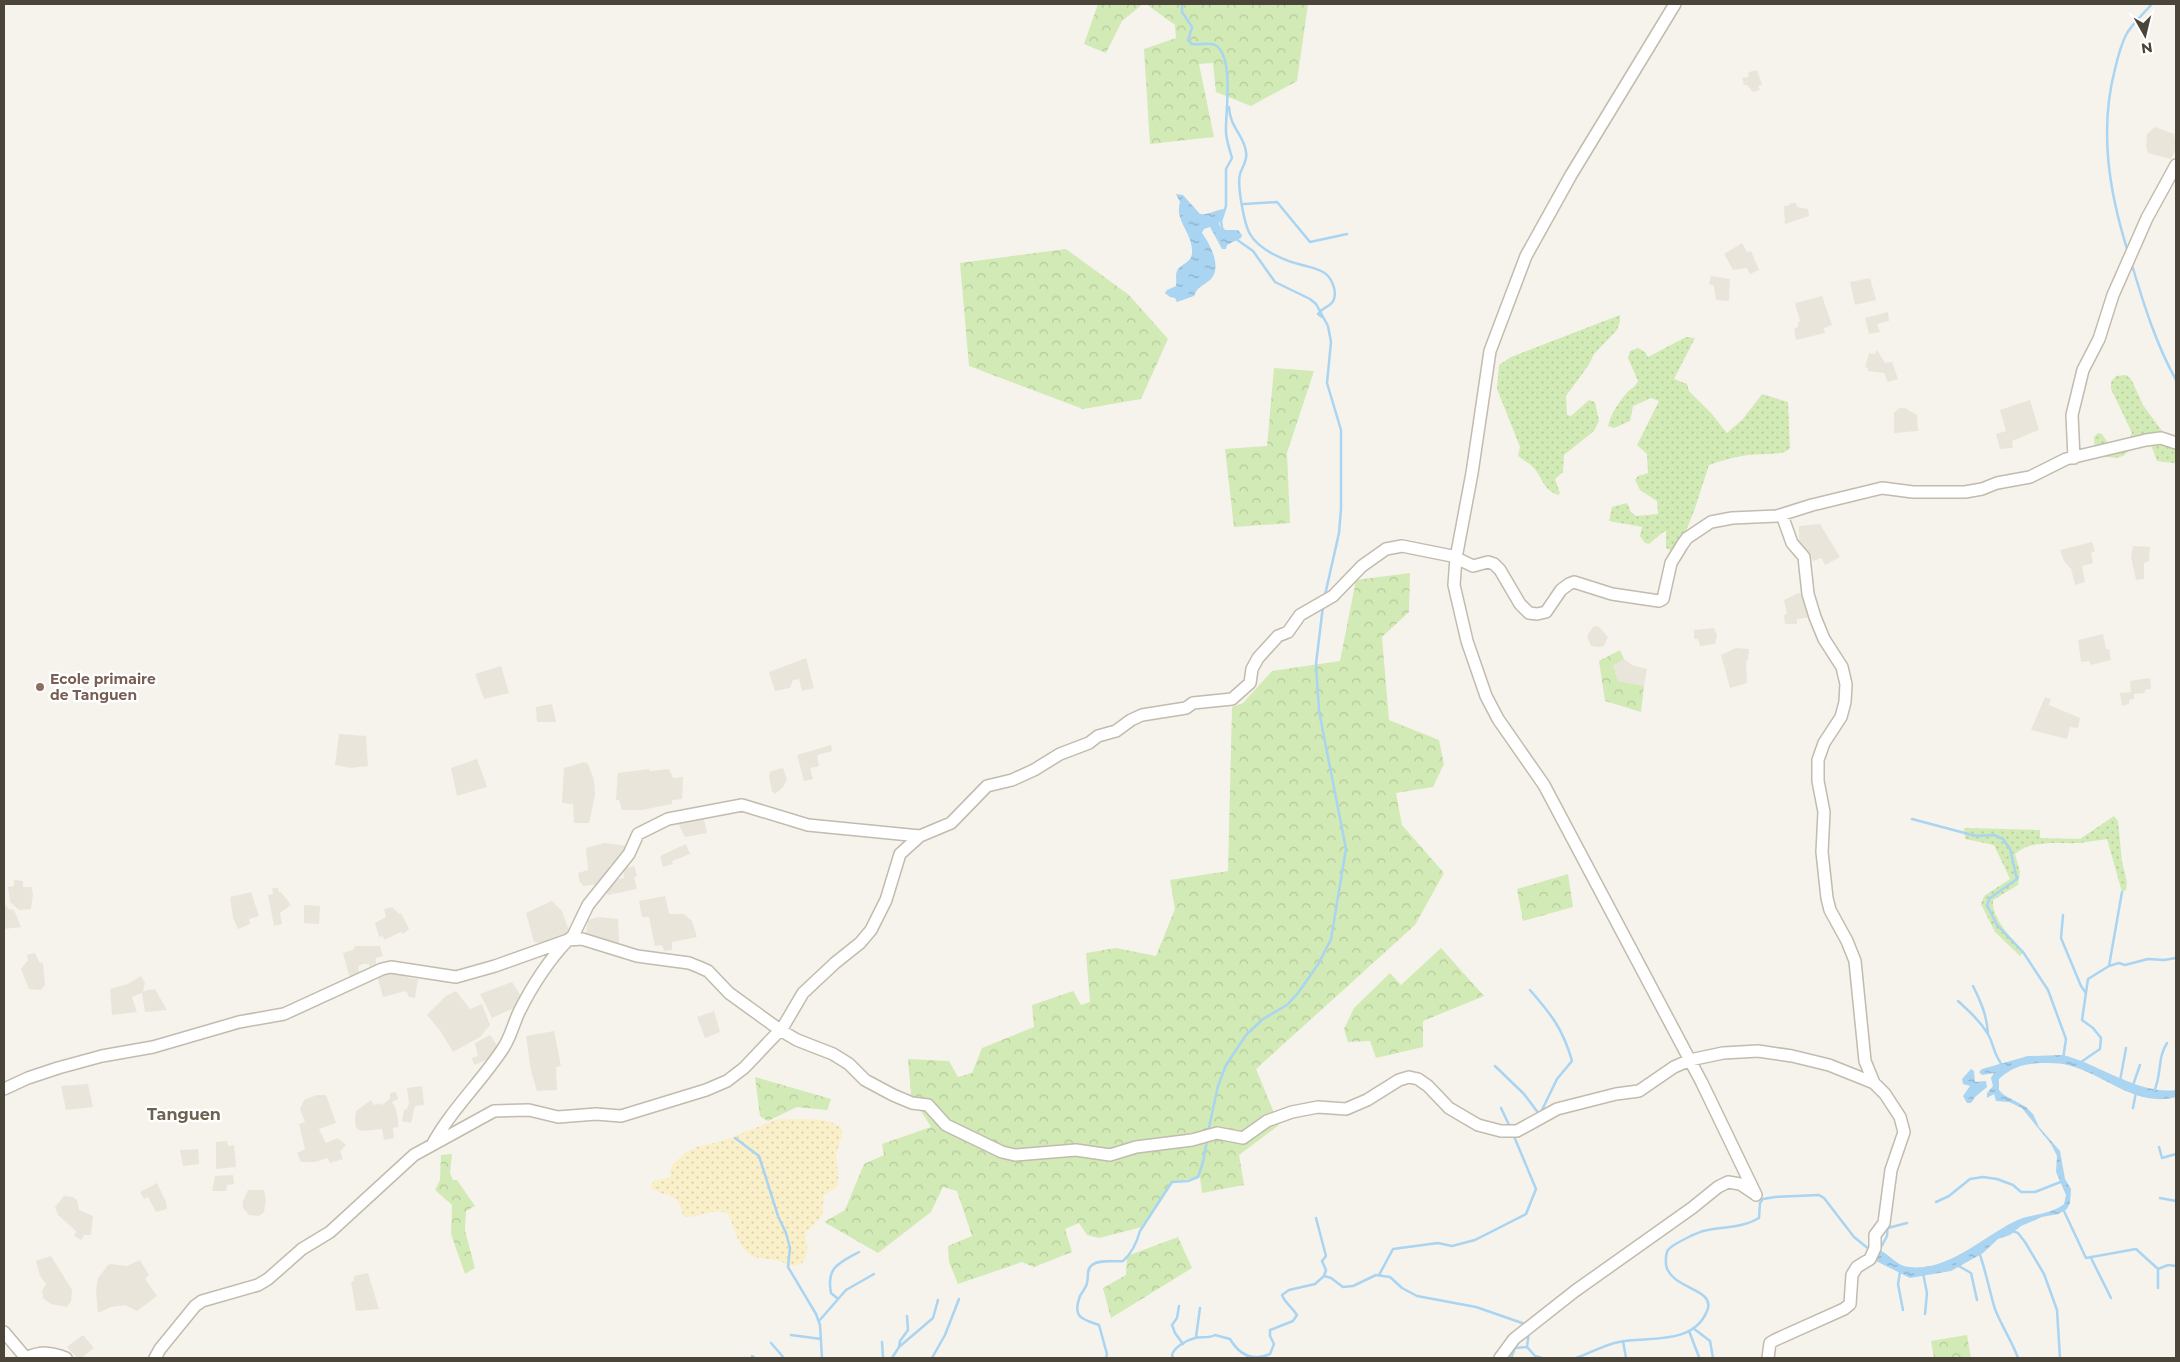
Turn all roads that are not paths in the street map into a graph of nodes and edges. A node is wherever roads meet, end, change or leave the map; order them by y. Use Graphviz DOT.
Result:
graph roads {
  1 [pos="1675,4"];
  2 [pos="2176,165"];
  3 [pos="2176,443"];
  4 [pos="2074,458"];
  5 [pos="1782,515"];
  6 [pos="1456,558"];
  7 [pos="920,836"];
  8 [pos="568,940"];
  9 [pos="780,1030"];
  10 [pos="1690,1060"];
  11 [pos="1874,1083"];
  12 [pos="4,1089"];
  13 [pos="432,1145"];
  14 [pos="4,1332"];
  15 [pos="157,1354"];
  16 [pos="26,1358"];
  17 [pos="66,1358"];
  18 [pos="143,1358"];
  19 [pos="1500,1358"];
  20 [pos="1768,1358"];
  1 -- 6 [label="street"];
  2 -- 4 [label="street"];
  3 -- 4 [label="street"];
  4 -- 5 [label="street"];
  5 -- 6 [label="street"];
  5 -- 11 [label="street"];
  6 -- 7 [label="street"];
  6 -- 10 [label="street"];
  7 -- 8 [label="street"];
  7 -- 9 [label="street"];
  8 -- 9 [label="street"];
  8 -- 12 [label="street"];
  8 -- 13 [label="street"];
  9 -- 10 [label="street"];
  9 -- 13 [label="street"];
  10 -- 11 [label="street"];
  10 -- 19 [label="street"];
  11 -- 20 [label="street"];
  13 -- 15 [label="street"];
  14 -- 16 [label="street"];
  15 -- 18 [label="street"];
  16 -- 17 [label="street"];
}
